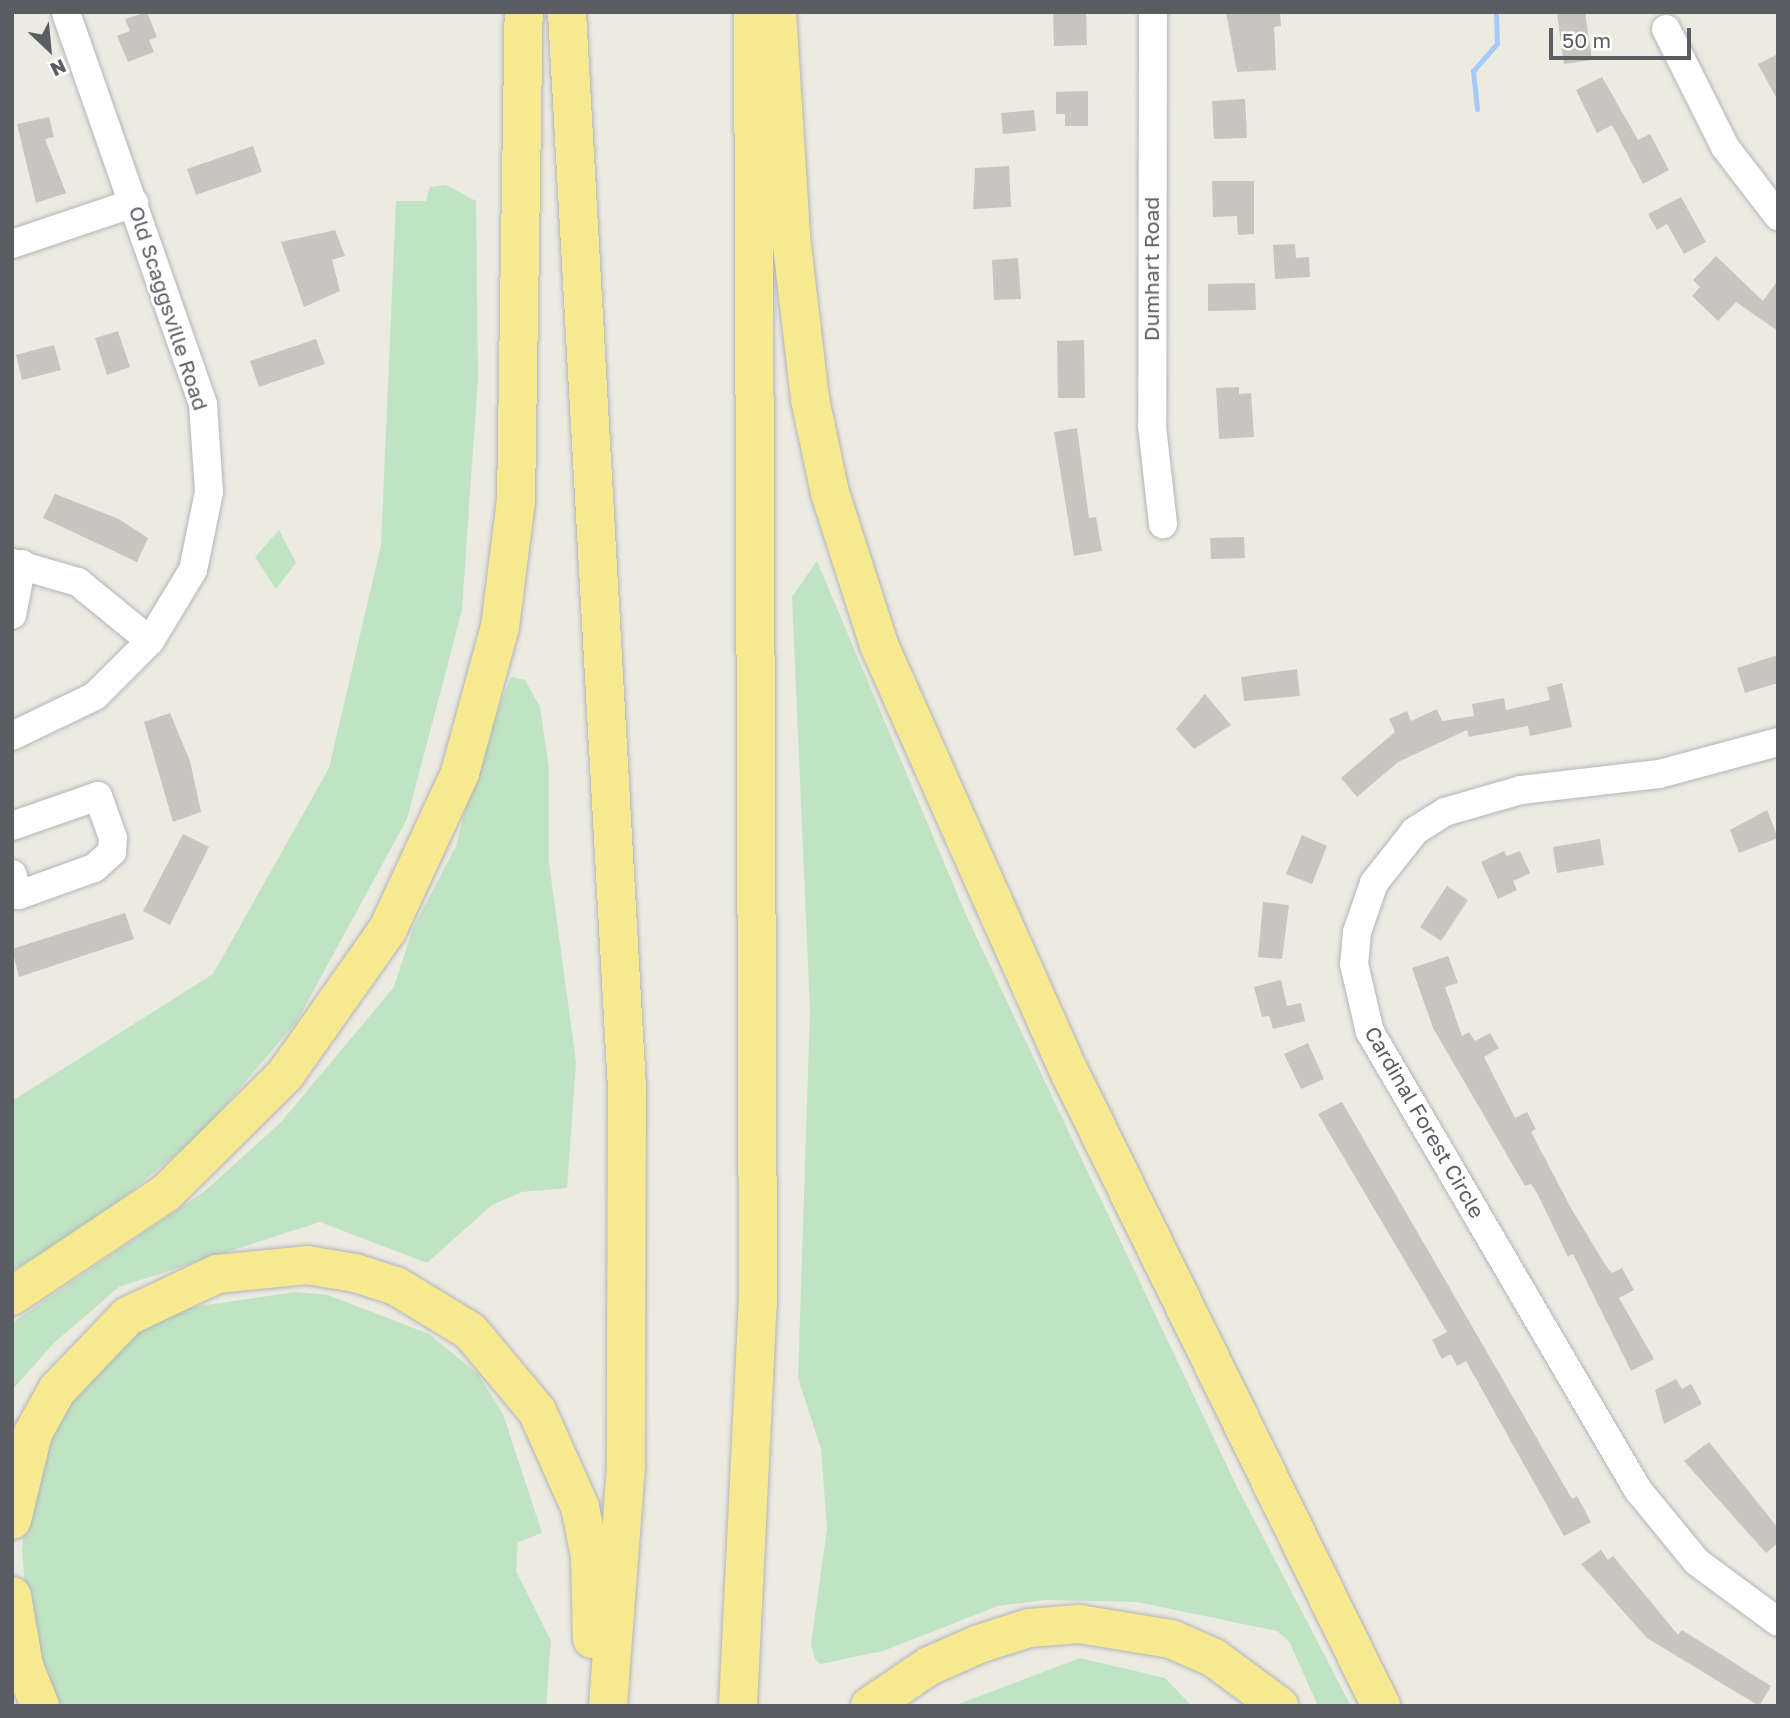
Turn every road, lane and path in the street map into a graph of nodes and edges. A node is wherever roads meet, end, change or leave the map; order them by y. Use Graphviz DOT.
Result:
graph roads {
  1 [pos="66,12"];
  2 [pos="524,12"];
  3 [pos="567,12"];
  4 [pos="753,12"];
  5 [pos="777,12"];
  6 [pos="1153,12"];
  7 [pos="1666,29"];
  8 [pos="134,203"];
  9 [pos="1778,216"];
  10 [pos="12,244"];
  11 [pos="1163,524"];
  12 [pos="17,564"];
  13 [pos="12,615"];
  14 [pos="150,641"];
  15 [pos="12,736"];
  16 [pos="1778,743"];
  17 [pos="12,826"];
  18 [pos="12,874"];
  19 [pos="12,1296"];
  20 [pos="12,1520"];
  21 [pos="12,1595"];
  22 [pos="1778,1622"];
  23 [pos="40,1706"];
  24 [pos="592,1706"];
  25 [pos="608,1706"];
  26 [pos="738,1706"];
  27 [pos="870,1706"];
  28 [pos="1279,1706"];
  29 [pos="1381,1706"];
  1 -- 8 [label="street, Old Scaggsville Road"];
  2 -- 19 [label="highway"];
  3 -- 25 [label="highway"];
  4 -- 26 [label="highway"];
  5 -- 29 [label="highway"];
  6 -- 11 [label="street, Dumhart Road"];
  7 -- 9 [label="street"];
  8 -- 10 [label="street"];
  8 -- 14 [label="street, Old Scaggsville Road"];
  12 -- 13 [label="street"];
  12 -- 14 [label="street"];
  14 -- 15 [label="street, Old Scaggsville Road"];
  16 -- 22 [label="street, Cardinal Forest Circle"];
  17 -- 18 [label="street"];
  20 -- 24 [label="highway"];
  21 -- 23 [label="highway"];
  27 -- 28 [label="highway"];
}
